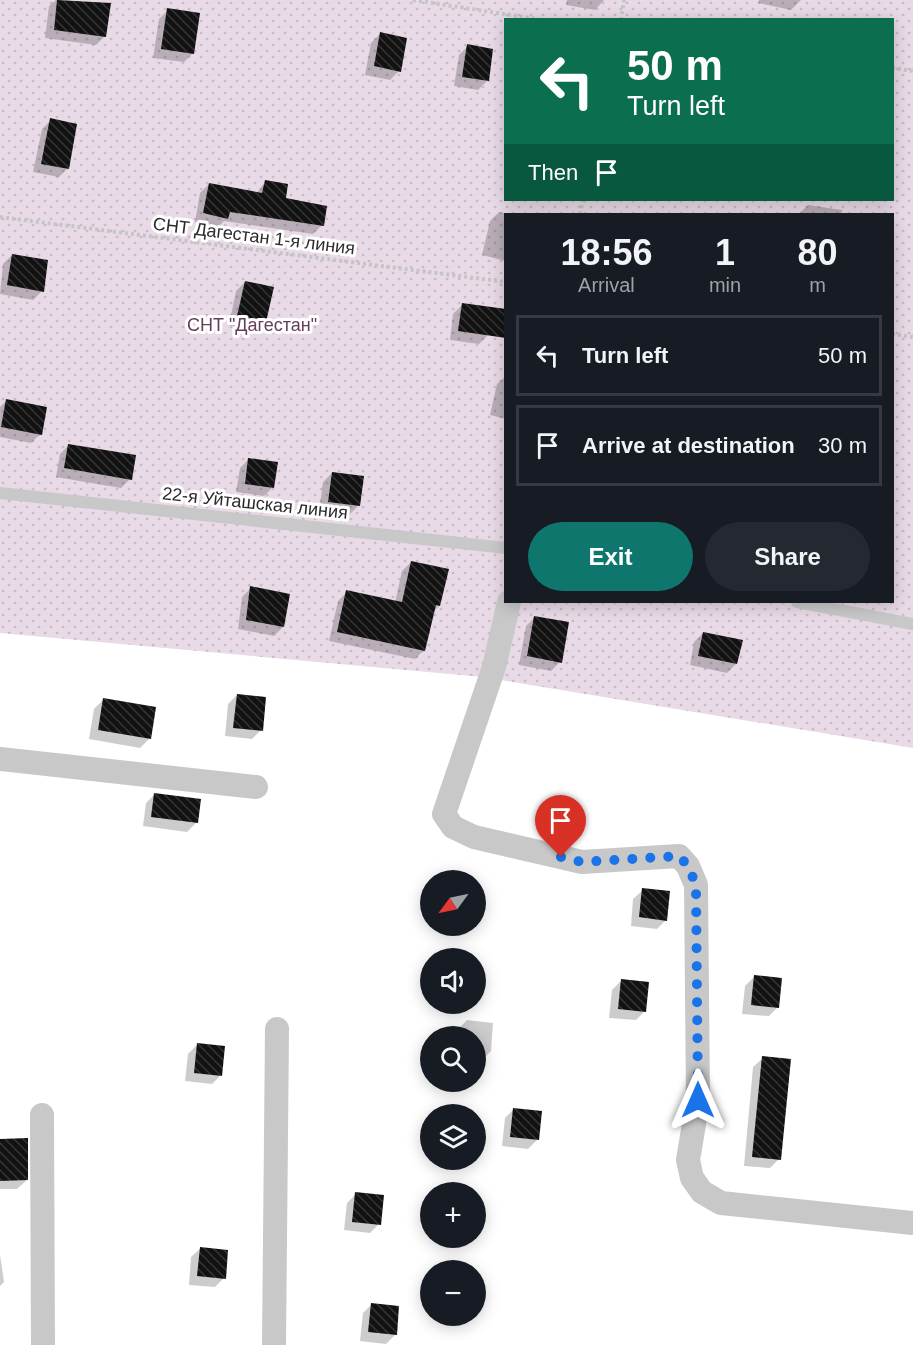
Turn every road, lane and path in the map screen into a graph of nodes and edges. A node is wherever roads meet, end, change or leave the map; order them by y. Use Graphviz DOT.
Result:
graph roads {
  1 [pos="413,0"];
  2 [pos="624,0"];
  3 [pos="530,18"];
  4 [pos="621,18"];
  5 [pos="894,68"];
  6 [pos="913,71"];
  7 [pos="0,217"];
  8 [pos="504,282"];
  9 [pos="894,334"];
  10 [pos="913,337"];
  11 [pos="0,493"];
  12 [pos="504,548"];
  13 [pos="509,603"];
  14 [pos="802,603"];
  15 [pos="913,624"];
  16 [pos="0,759"];
  17 [pos="256,787"];
  18 [pos="277,1029"];
  19 [pos="42,1114"];
  20 [pos="913,1224"];
  21 [pos="44,1345"];
  22 [pos="274,1345"];
  1 -- 3 [label="path"];
  2 -- 4 [label="path"];
  5 -- 6 [label="path"];
  7 -- 8 [label="path, СНТ Дагестан 1-я линия"];
  9 -- 10 [label="path"];
  11 -- 12 [label="lane, 22-я Уйташская линия"];
  13 -- 20 [label="street"];
  14 -- 15 [label="lane"];
  16 -- 17 [label="street"];
  18 -- 22 [label="street"];
  19 -- 21 [label="street"];
}
